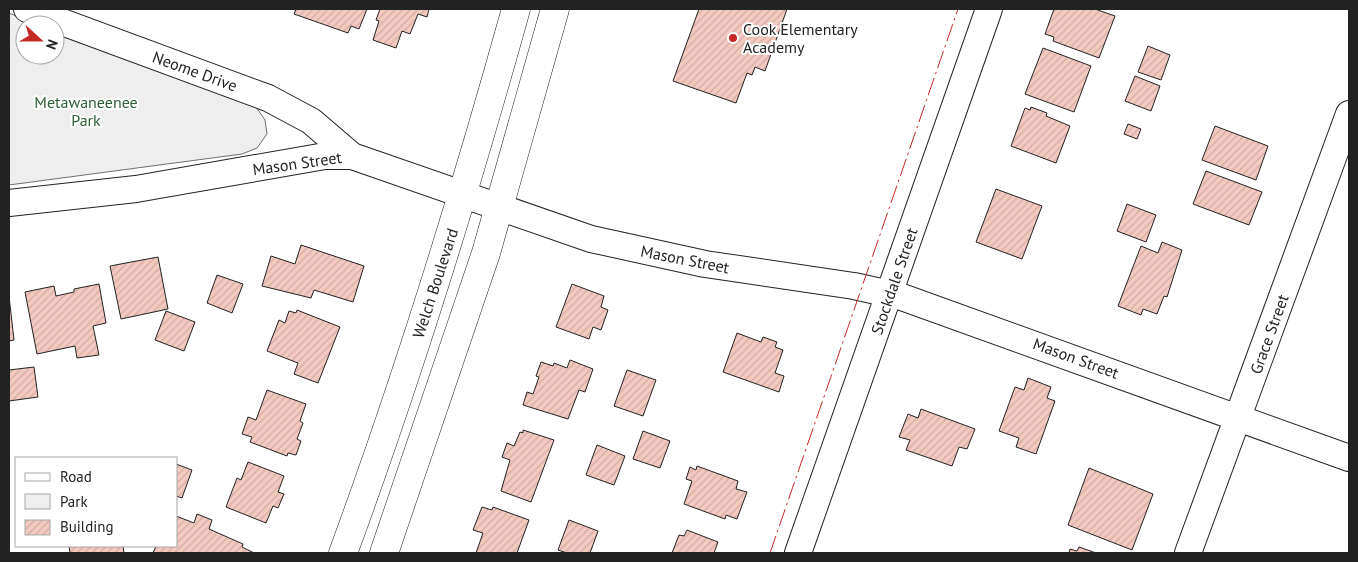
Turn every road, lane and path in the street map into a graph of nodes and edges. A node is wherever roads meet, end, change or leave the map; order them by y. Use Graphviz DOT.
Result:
graph roads {
  1 [pos="27,9"];
  2 [pos="516,9"];
  3 [pos="555,9"];
  4 [pos="989,9"];
  5 [pos="1349,114"];
  6 [pos="352,156"];
  7 [pos="463,194"];
  8 [pos="9,203"];
  9 [pos="500,207"];
  10 [pos="890,293"];
  11 [pos="1238,417"];
  12 [pos="1349,458"];
  13 [pos="343,553"];
  14 [pos="384,553"];
  15 [pos="798,553"];
  16 [pos="1188,553"];
  1 -- 6 [label="street, Neome Drive"];
  2 -- 7 [label="main road, Welch Boulevard"];
  3 -- 9 [label="main road"];
  4 -- 10 [label="street, Stockdale Street"];
  5 -- 11 [label="street, Grace Street"];
  6 -- 7 [label="street, Mason Street"];
  6 -- 8 [label="street, Mason Street"];
  7 -- 9 [label="street, Mason Street"];
  7 -- 13 [label="main road, Welch Boulevard"];
  9 -- 10 [label="street, Mason Street"];
  9 -- 14 [label="main road"];
  10 -- 11 [label="street, Mason Street"];
  10 -- 15 [label="street, Stockdale Street"];
  11 -- 12 [label="street, Mason Street"];
  11 -- 16 [label="street, Grace Street"];
}
